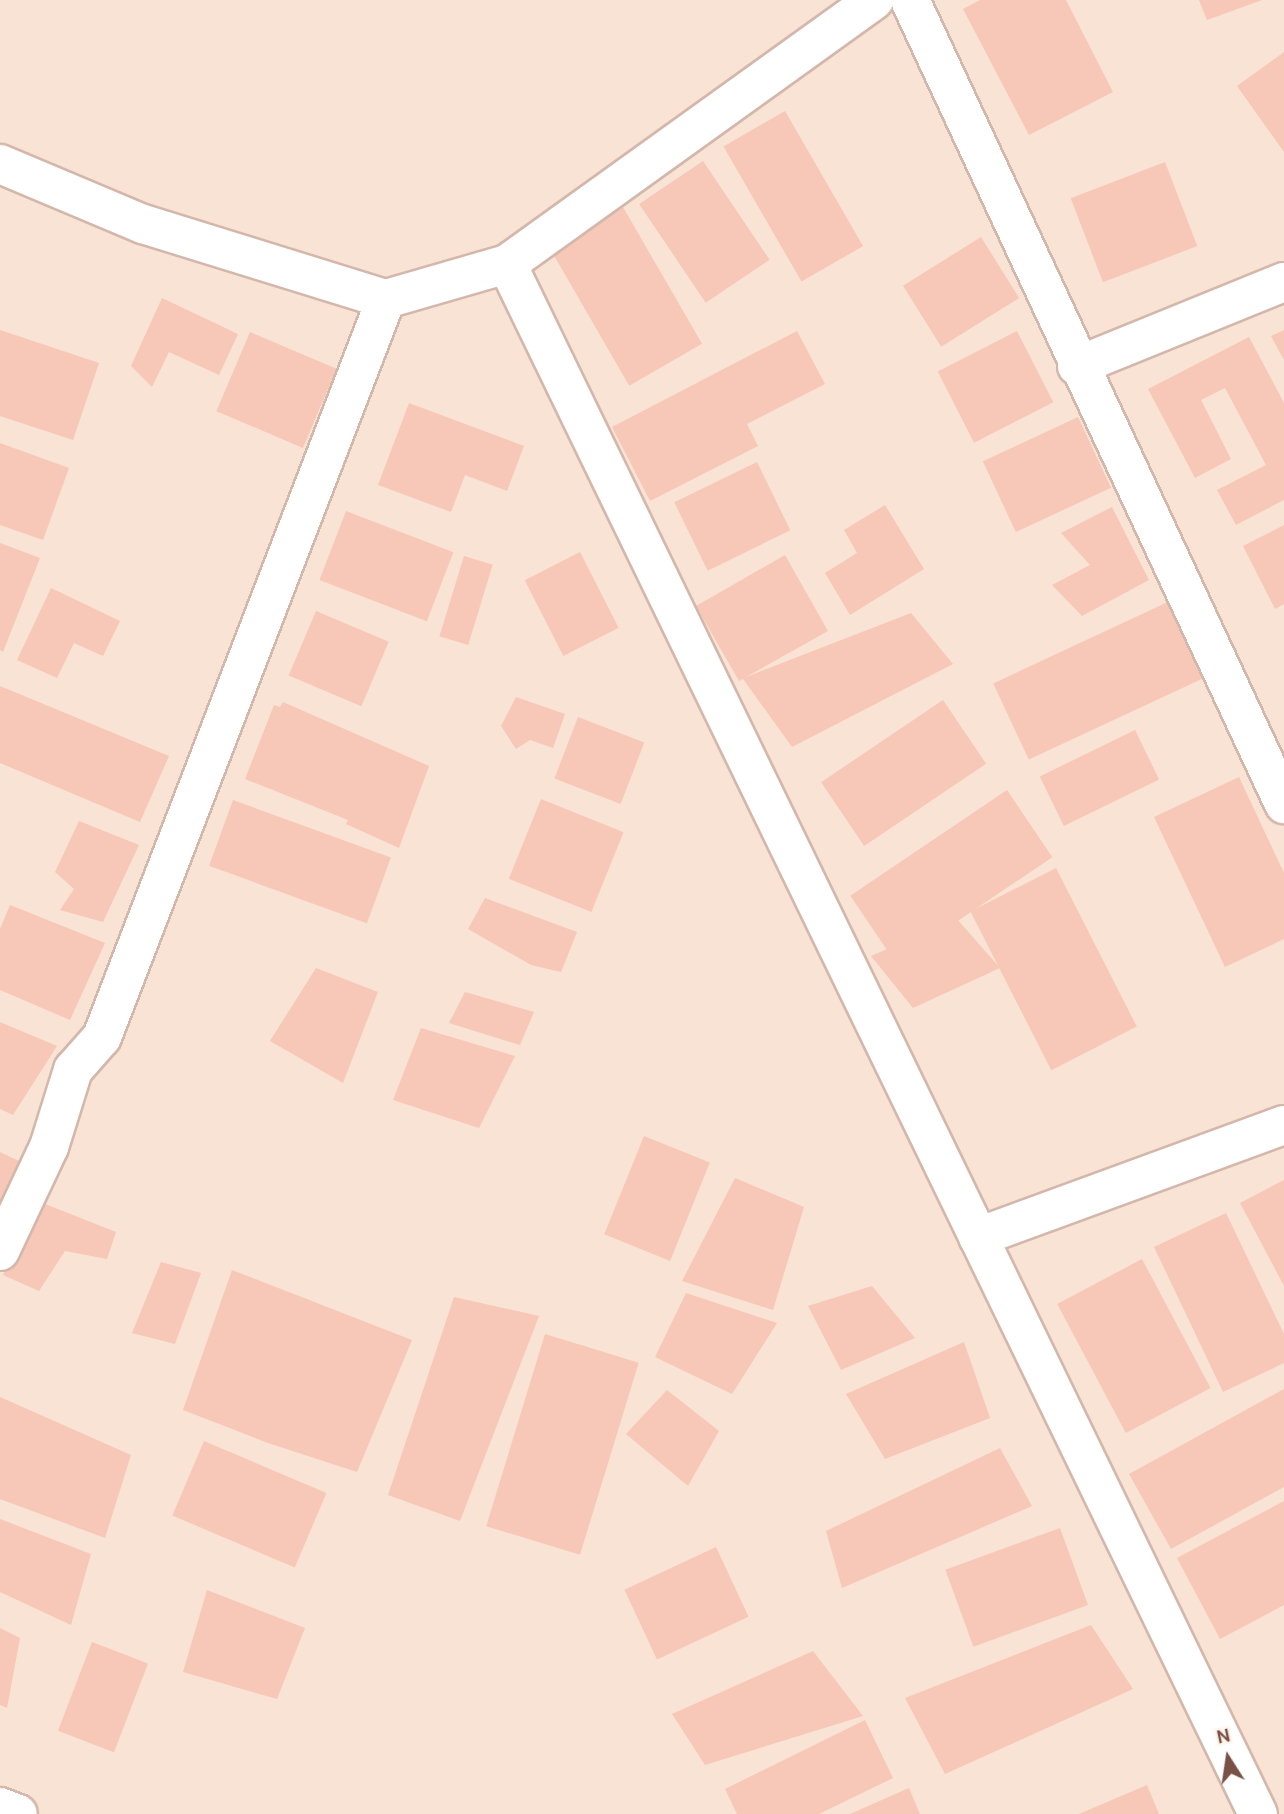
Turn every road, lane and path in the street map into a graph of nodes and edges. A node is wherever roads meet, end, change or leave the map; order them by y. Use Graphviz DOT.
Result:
graph roads {
  1 [pos="874,0"];
  2 [pos="910,0"];
  3 [pos="0,164"];
  4 [pos="507,264"];
  5 [pos="1284,282"];
  6 [pos="386,299"];
  7 [pos="1077,366"];
  8 [pos="1284,804"];
  9 [pos="1284,1125"];
  10 [pos="978,1237"];
  11 [pos="0,1251"];
  12 [pos="0,1807"];
  13 [pos="18,1814"];
  14 [pos="1258,1814"];
  1 -- 4 [label="street"];
  2 -- 7 [label="street"];
  3 -- 6 [label="street"];
  4 -- 6 [label="street"];
  4 -- 10 [label="street"];
  5 -- 7 [label="street"];
  6 -- 11 [label="street"];
  7 -- 8 [label="street"];
  9 -- 10 [label="street"];
  10 -- 14 [label="street"];
  12 -- 13 [label="street"];
}
